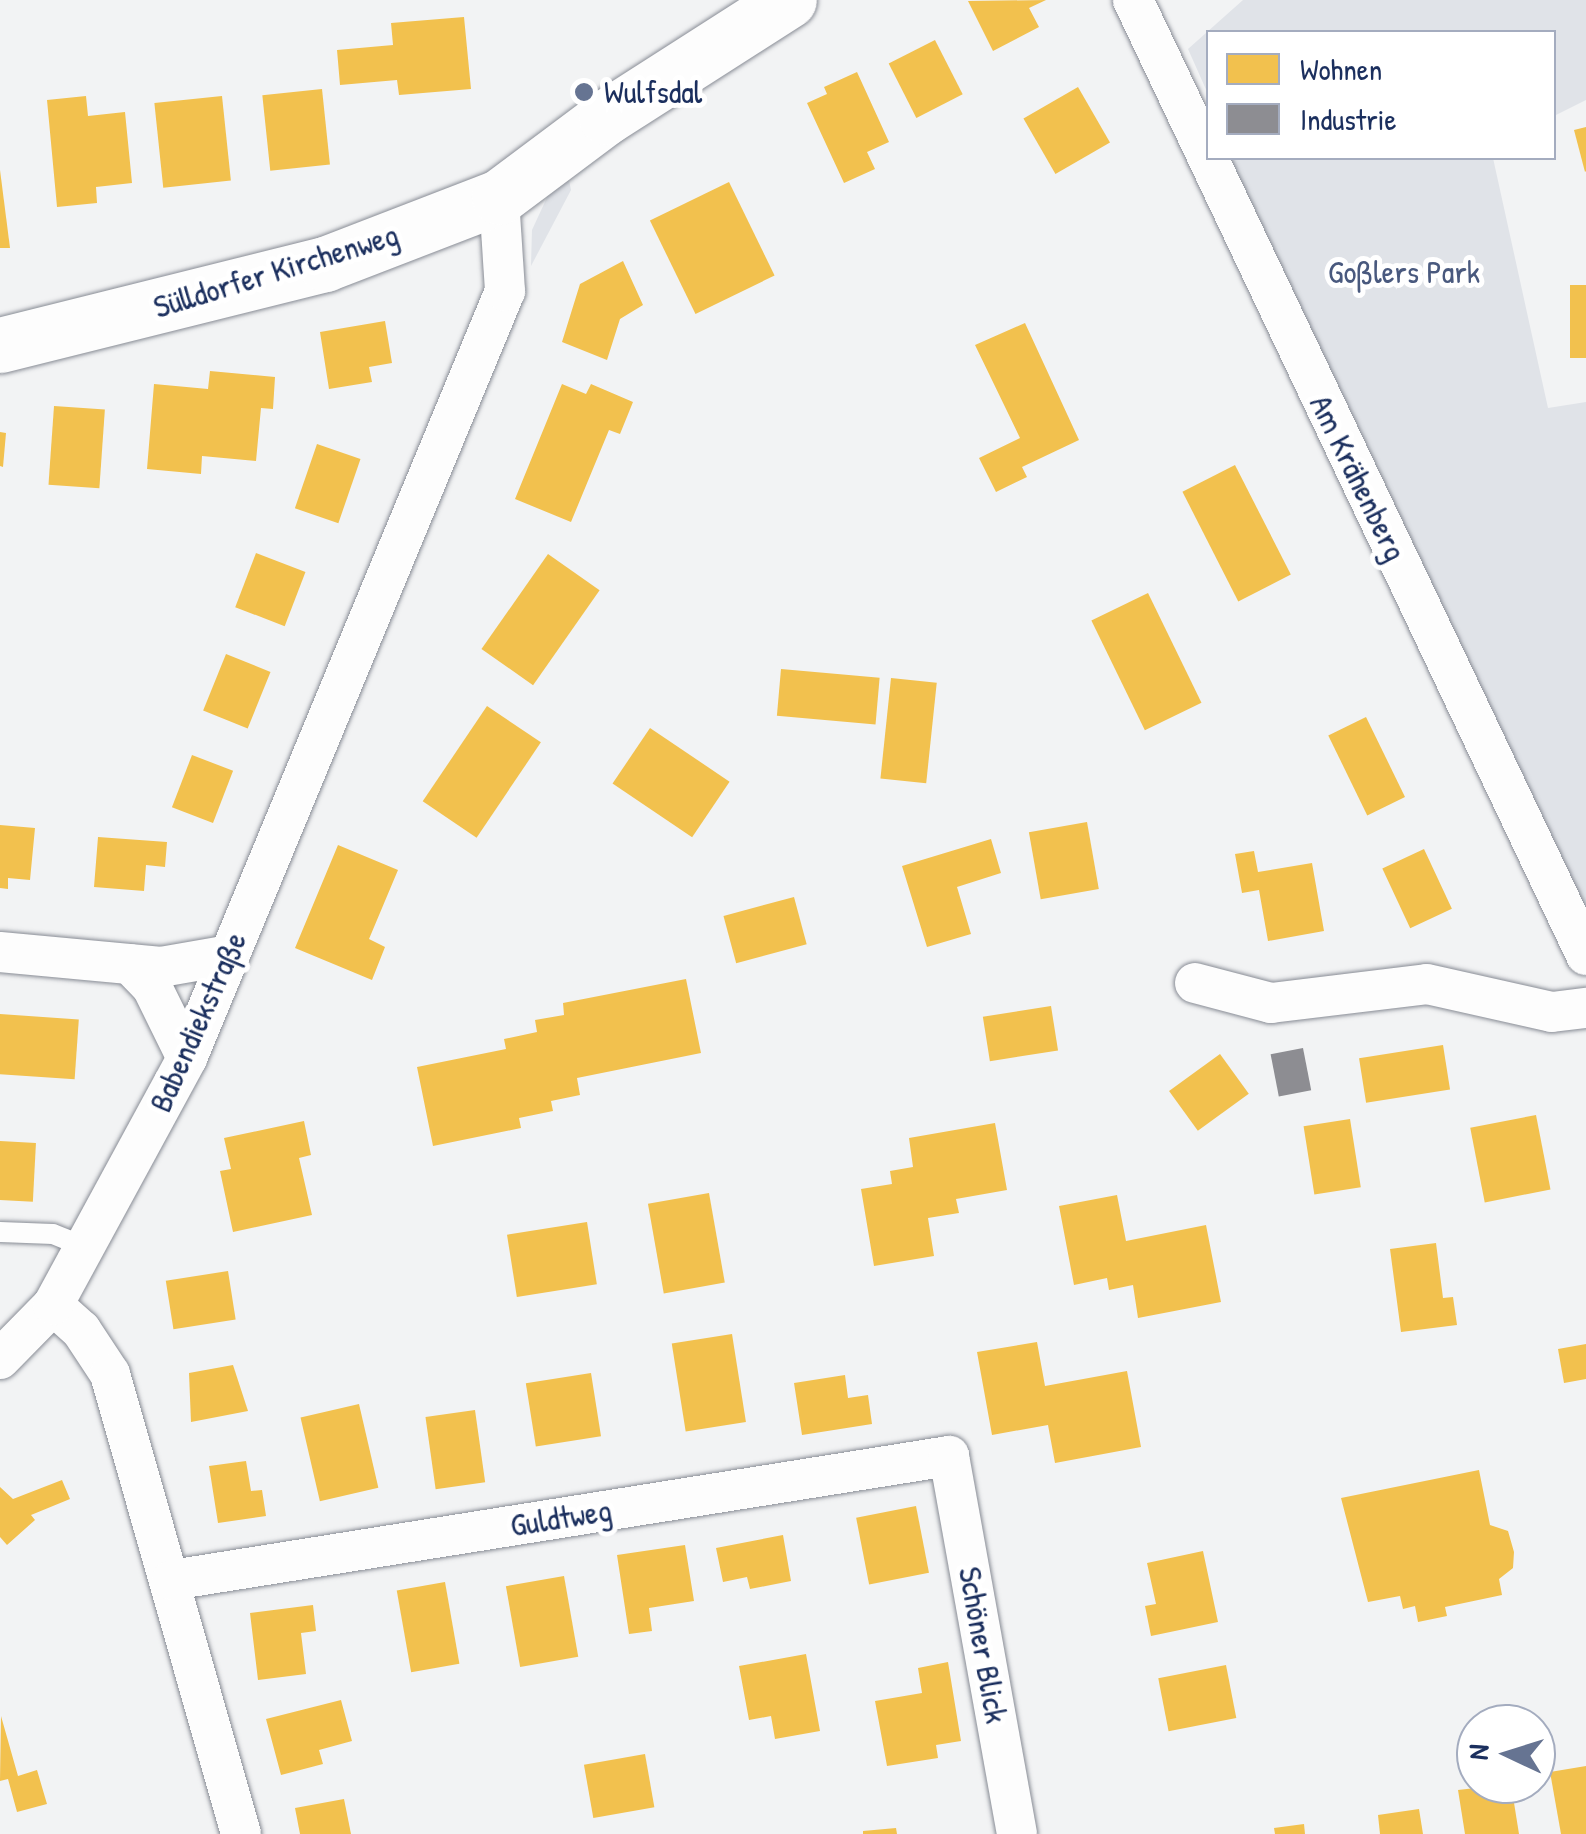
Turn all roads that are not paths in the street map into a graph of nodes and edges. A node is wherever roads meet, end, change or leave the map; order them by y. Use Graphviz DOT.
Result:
graph roads {
  1 [pos="789,0"];
  2 [pos="1133,0"];
  3 [pos="1206,154"];
  4 [pos="1209,160"];
  5 [pos="500,196"];
  6 [pos="0,345"];
  7 [pos="0,952"];
  8 [pos="230,955"];
  9 [pos="1586,955"];
  10 [pos="130,964"];
  11 [pos="1195,983"];
  12 [pos="1586,1008"];
  13 [pos="187,1058"];
  14 [pos="0,1232"];
  15 [pos="86,1247"];
  16 [pos="53,1305"];
  17 [pos="0,1360"];
  18 [pos="949,1456"];
  19 [pos="172,1580"];
  20 [pos="240,1834"];
  21 [pos="1017,1834"];
  1 -- 5 [label="street, Sülldorfer Kirchenweg"];
  2 -- 3 [label="street, Am Krähenberg"];
  4 -- 9 [label="street, Am Krähenberg"];
  5 -- 6 [label="street, Sülldorfer Kirchenweg"];
  5 -- 8 [label="street, Babendiekstraße"];
  7 -- 10 [label="street"];
  8 -- 10 [label="street"];
  8 -- 13 [label="street, Babendiekstraße"];
  10 -- 13 [label="street"];
  11 -- 12 [label="street"];
  13 -- 15 [label="street, Babendiekstraße"];
  14 -- 15 [label="lane"];
  15 -- 16 [label="street, Babendiekstraße"];
  16 -- 17 [label="street, Babendiekstraße"];
  16 -- 19 [label="street"];
  18 -- 19 [label="street, Guldtweg"];
  18 -- 21 [label="street, Schöner Blick"];
  19 -- 20 [label="street"];
}
